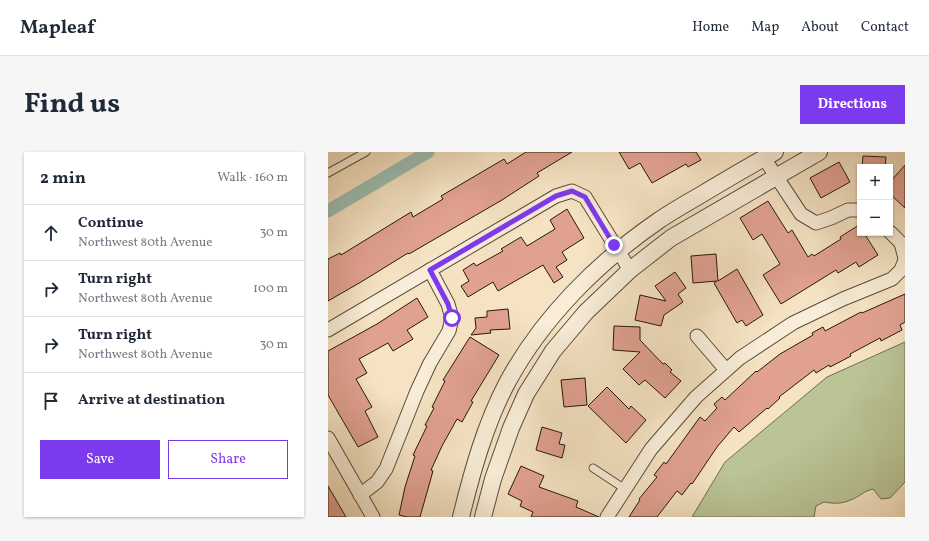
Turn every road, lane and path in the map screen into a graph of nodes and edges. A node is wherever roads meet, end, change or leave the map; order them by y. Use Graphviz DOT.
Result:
graph roads {
  1 [pos="366,152"];
  2 [pos="819,152"];
  3 [pos="762,157"];
  4 [pos="328,172"];
  5 [pos="776,177"];
  6 [pos="857,210"];
  7 [pos="893,235"];
  8 [pos="618,251"];
  9 [pos="905,259"];
  10 [pos="430,270"];
  11 [pos="630,270"];
  12 [pos="328,330"];
  13 [pos="697,336"];
  14 [pos="726,370"];
  15 [pos="328,438"];
  16 [pos="593,468"];
  17 [pos="625,489"];
  18 [pos="360,495"];
  19 [pos="373,517"];
  20 [pos="461,517"];
  21 [pos="483,517"];
  22 [pos="606,517"];
  1 -- 4 [label="lane"];
  2 -- 5 [label="street"];
  3 -- 5 [label="street"];
  3 -- 8 [label="street"];
  5 -- 6 [label="street"];
  5 -- 11 [label="street"];
  7 -- 9 [label="street"];
  8 -- 10 [label="street"];
  8 -- 11 [label="street"];
  8 -- 20 [label="street"];
  9 -- 14 [label="street"];
  10 -- 12 [label="street"];
  10 -- 18 [label="street"];
  11 -- 21 [label="street"];
  13 -- 14 [label="street"];
  14 -- 17 [label="street"];
  15 -- 18 [label="street"];
  16 -- 17 [label="lane"];
  17 -- 22 [label="street"];
  18 -- 19 [label="street"];
}
